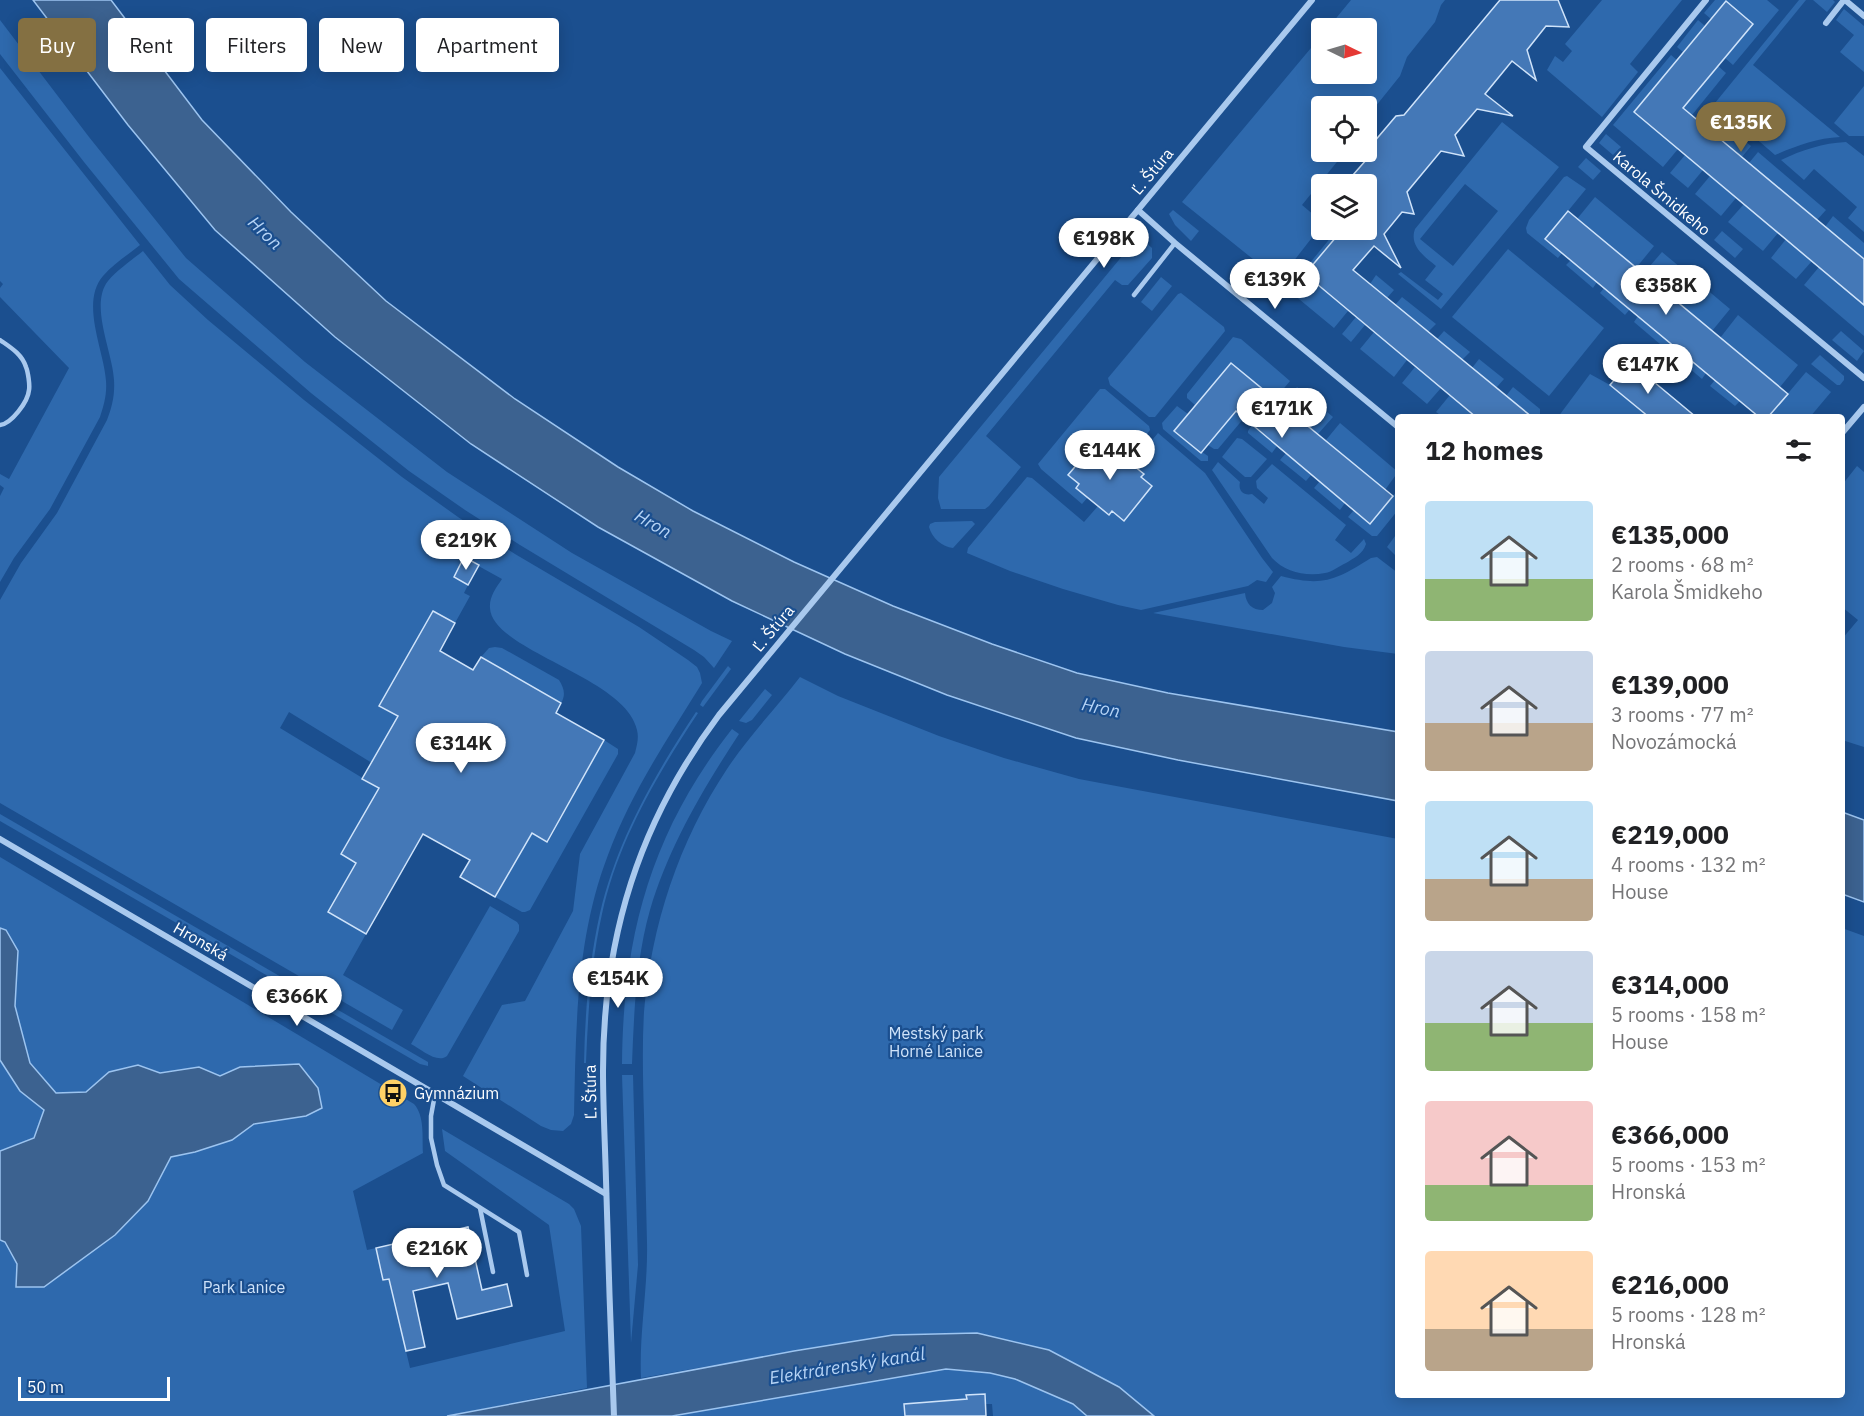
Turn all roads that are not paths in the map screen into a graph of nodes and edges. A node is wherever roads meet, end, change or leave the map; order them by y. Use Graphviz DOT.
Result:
graph roads {
  1 [pos="1312,0"];
  2 [pos="1706,0"];
  3 [pos="1845,0"];
  4 [pos="1864,16"];
  5 [pos="1826,23"];
  6 [pos="1138,210"];
  7 [pos="1175,243"];
  8 [pos="1134,295"];
  9 [pos="0,340"];
  10 [pos="1864,378"];
  11 [pos="1864,407"];
  12 [pos="0,425"];
  13 [pos="1395,425"];
  14 [pos="1845,429"];
  15 [pos="0,839"];
  16 [pos="435,1094"];
  17 [pos="606,1194"];
  18 [pos="480,1208"];
  19 [pos="494,1272"];
  20 [pos="527,1275"];
  21 [pos="614,1416"];
  1 -- 6 [label="street, Ľ. Štúra"];
  2 -- 10 [label="street, Karola Šmidkeho"];
  3 -- 4 [label="street"];
  3 -- 5 [label="street"];
  6 -- 7 [label="street"];
  6 -- 17 [label="street, Ľ. Štúra"];
  7 -- 8 [label="lane"];
  7 -- 13 [label="street"];
  9 -- 12 [label="lane"];
  11 -- 14 [label="street"];
  15 -- 16 [label="street, Hronská"];
  16 -- 17 [label="street, Hronská"];
  16 -- 18 [label="lane"];
  17 -- 21 [label="street, Ľ. Štúra"];
  18 -- 19 [label="lane"];
  18 -- 20 [label="lane"];
}
